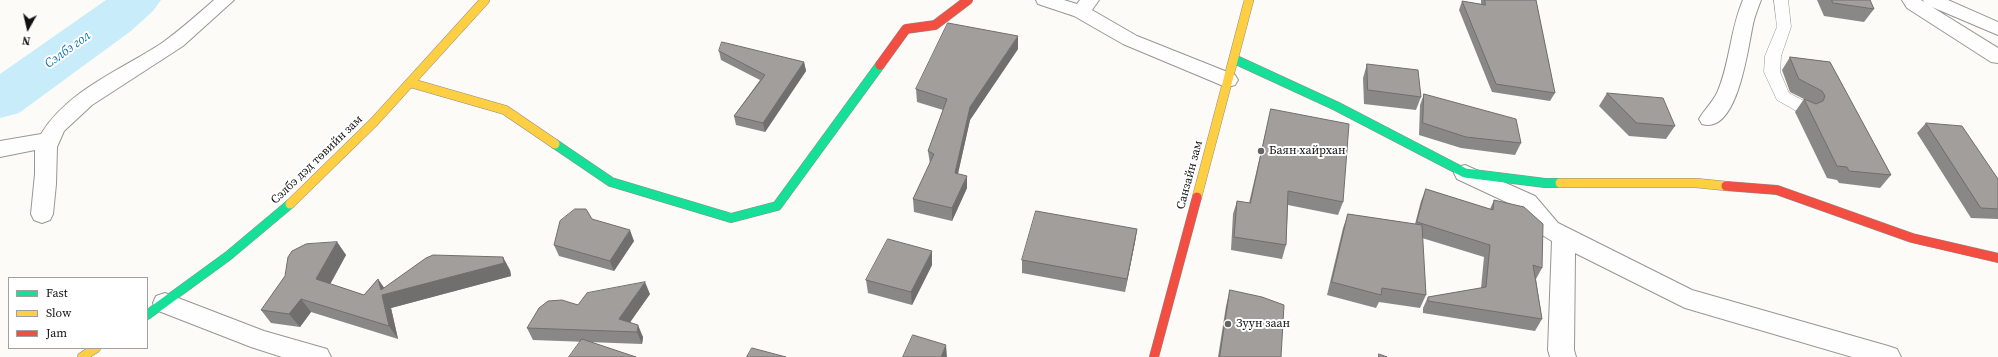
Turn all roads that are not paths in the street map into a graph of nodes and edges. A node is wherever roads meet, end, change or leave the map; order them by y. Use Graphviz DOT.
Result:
graph roads {
  1 [pos="225,0"];
  2 [pos="485,0"];
  3 [pos="968,0"];
  4 [pos="1045,0"];
  5 [pos="1249,0"];
  6 [pos="1752,0"];
  7 [pos="1781,0"];
  8 [pos="1911,0"];
  9 [pos="1932,0"];
  10 [pos="1085,6"];
  11 [pos="1998,29"];
  12 [pos="1998,57"];
  13 [pos="1234,59"];
  14 [pos="1228,80"];
  15 [pos="411,83"];
  16 [pos="1806,109"];
  17 [pos="1709,119"];
  18 [pos="48,140"];
  19 [pos="0,149"];
  20 [pos="1465,173"];
  21 [pos="42,214"];
  22 [pos="1564,237"];
  23 [pos="1998,258"];
  24 [pos="156,309"];
  25 [pos="94,349"];
  26 [pos="82,357"];
  27 [pos="318,357"];
  28 [pos="1154,357"];
  29 [pos="1562,357"];
  30 [pos="1888,357"];
  1 -- 18 [label="street"];
  2 -- 15 [label="street, Сэлбэ дэд төвийн зам"];
  3 -- 15 [label="street"];
  4 -- 10 [label="street"];
  5 -- 13 [label="street, Санзайн зам"];
  6 -- 17 [label="street"];
  7 -- 16 [label="lane"];
  8 -- 12 [label="street"];
  9 -- 11 [label="street"];
  10 -- 14 [label="street"];
  13 -- 14 [label="street, Санзайн зам"];
  13 -- 20 [label="street"];
  14 -- 28 [label="street, Санзайн зам"];
  15 -- 24 [label="street, Сэлбэ дэд төвийн зам"];
  18 -- 19 [label="street"];
  18 -- 21 [label="street"];
  20 -- 22 [label="street"];
  20 -- 23 [label="street"];
  22 -- 29 [label="street"];
  22 -- 30 [label="street"];
  24 -- 27 [label="street"];
  25 -- 26 [label="street"];
}
